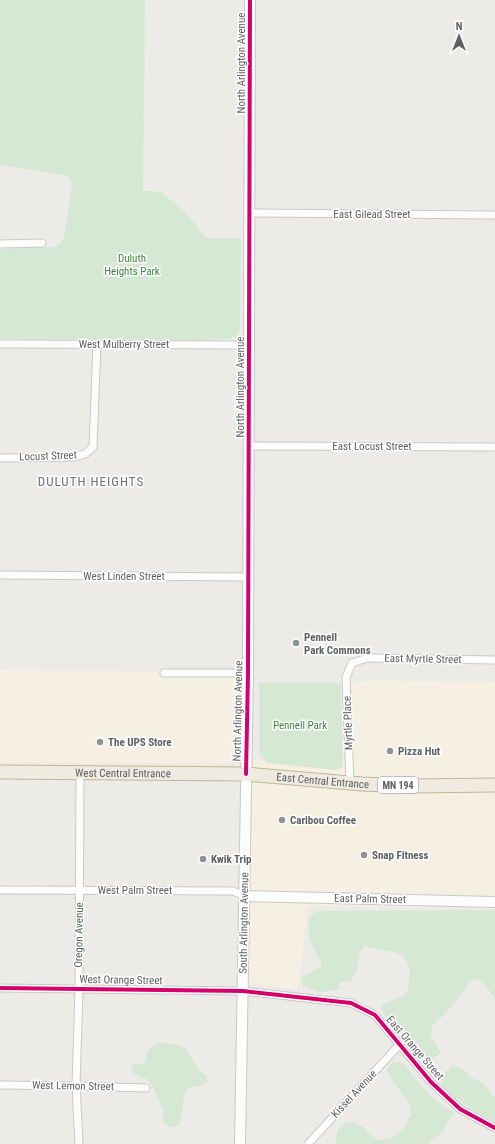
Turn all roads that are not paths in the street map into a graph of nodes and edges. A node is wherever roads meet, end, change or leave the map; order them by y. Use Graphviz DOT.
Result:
graph roads {
  1 [pos="250,0"];
  2 [pos="249,213"];
  3 [pos="495,215"];
  4 [pos="0,244"];
  5 [pos="42,244"];
  6 [pos="0,344"];
  7 [pos="97,344"];
  8 [pos="249,345"];
  9 [pos="248,446"];
  10 [pos="495,447"];
  11 [pos="0,458"];
  12 [pos="0,575"];
  13 [pos="248,577"];
  14 [pos="495,660"];
  15 [pos="352,663"];
  16 [pos="164,673"];
  17 [pos="248,674"];
  18 [pos="0,772"];
  19 [pos="80,773"];
  20 [pos="246,774"];
  21 [pos="350,783"];
  22 [pos="495,785"];
  23 [pos="0,890"];
  24 [pos="80,890"];
  25 [pos="244,896"];
  26 [pos="495,902"];
  27 [pos="0,988"];
  28 [pos="79,989"];
  29 [pos="243,991"];
  30 [pos="400,1044"];
  31 [pos="0,1085"];
  32 [pos="76,1086"];
  33 [pos="146,1088"];
  34 [pos="495,1128"];
  35 [pos="79,1144"];
  36 [pos="240,1144"];
  37 [pos="308,1144"];
  1 -- 2 [label="main road, North Arlington Avenue"];
  2 -- 3 [label="street, East Gilead Street"];
  2 -- 8 [label="main road, North Arlington Avenue"];
  4 -- 5 [label="street"];
  6 -- 7 [label="street, West Mulberry Street"];
  7 -- 8 [label="street, West Mulberry Street"];
  7 -- 11 [label="street, Locust Street"];
  8 -- 9 [label="main road, North Arlington Avenue"];
  9 -- 10 [label="street, East Locust Street"];
  9 -- 13 [label="main road, North Arlington Avenue"];
  12 -- 13 [label="street, West Linden Street"];
  13 -- 17 [label="main road, North Arlington Avenue"];
  14 -- 15 [label="street, East Myrtle Street"];
  15 -- 21 [label="street, Myrtle Place"];
  16 -- 17 [label="street"];
  17 -- 20 [label="main road, North Arlington Avenue"];
  18 -- 19 [label="highway, West Central Entrance / MN 194"];
  19 -- 20 [label="highway, West Central Entrance / MN 194"];
  19 -- 24 [label="street, Oregon Avenue"];
  20 -- 21 [label="highway, East Central Entrance / MN 194"];
  20 -- 25 [label="main road, South Arlington Avenue"];
  21 -- 22 [label="highway, East Central Entrance / MN 194"];
  23 -- 24 [label="street, West Palm Street"];
  24 -- 25 [label="street, West Palm Street"];
  24 -- 28 [label="street, Oregon Avenue"];
  25 -- 26 [label="main road, East Palm Street"];
  25 -- 29 [label="main road, South Arlington Avenue"];
  27 -- 28 [label="street, West Orange Street"];
  28 -- 29 [label="street, West Orange Street"];
  28 -- 32 [label="street, Oregon Avenue"];
  29 -- 30 [label="street, East Orange Street"];
  29 -- 36 [label="main road, South Arlington Avenue"];
  30 -- 34 [label="street, East Orange Street"];
  30 -- 37 [label="street, Kissel Avenue"];
  31 -- 32 [label="street, West Lemon Street"];
  32 -- 33 [label="street, West Lemon Street"];
  32 -- 35 [label="street, Oregon Avenue"];
}
